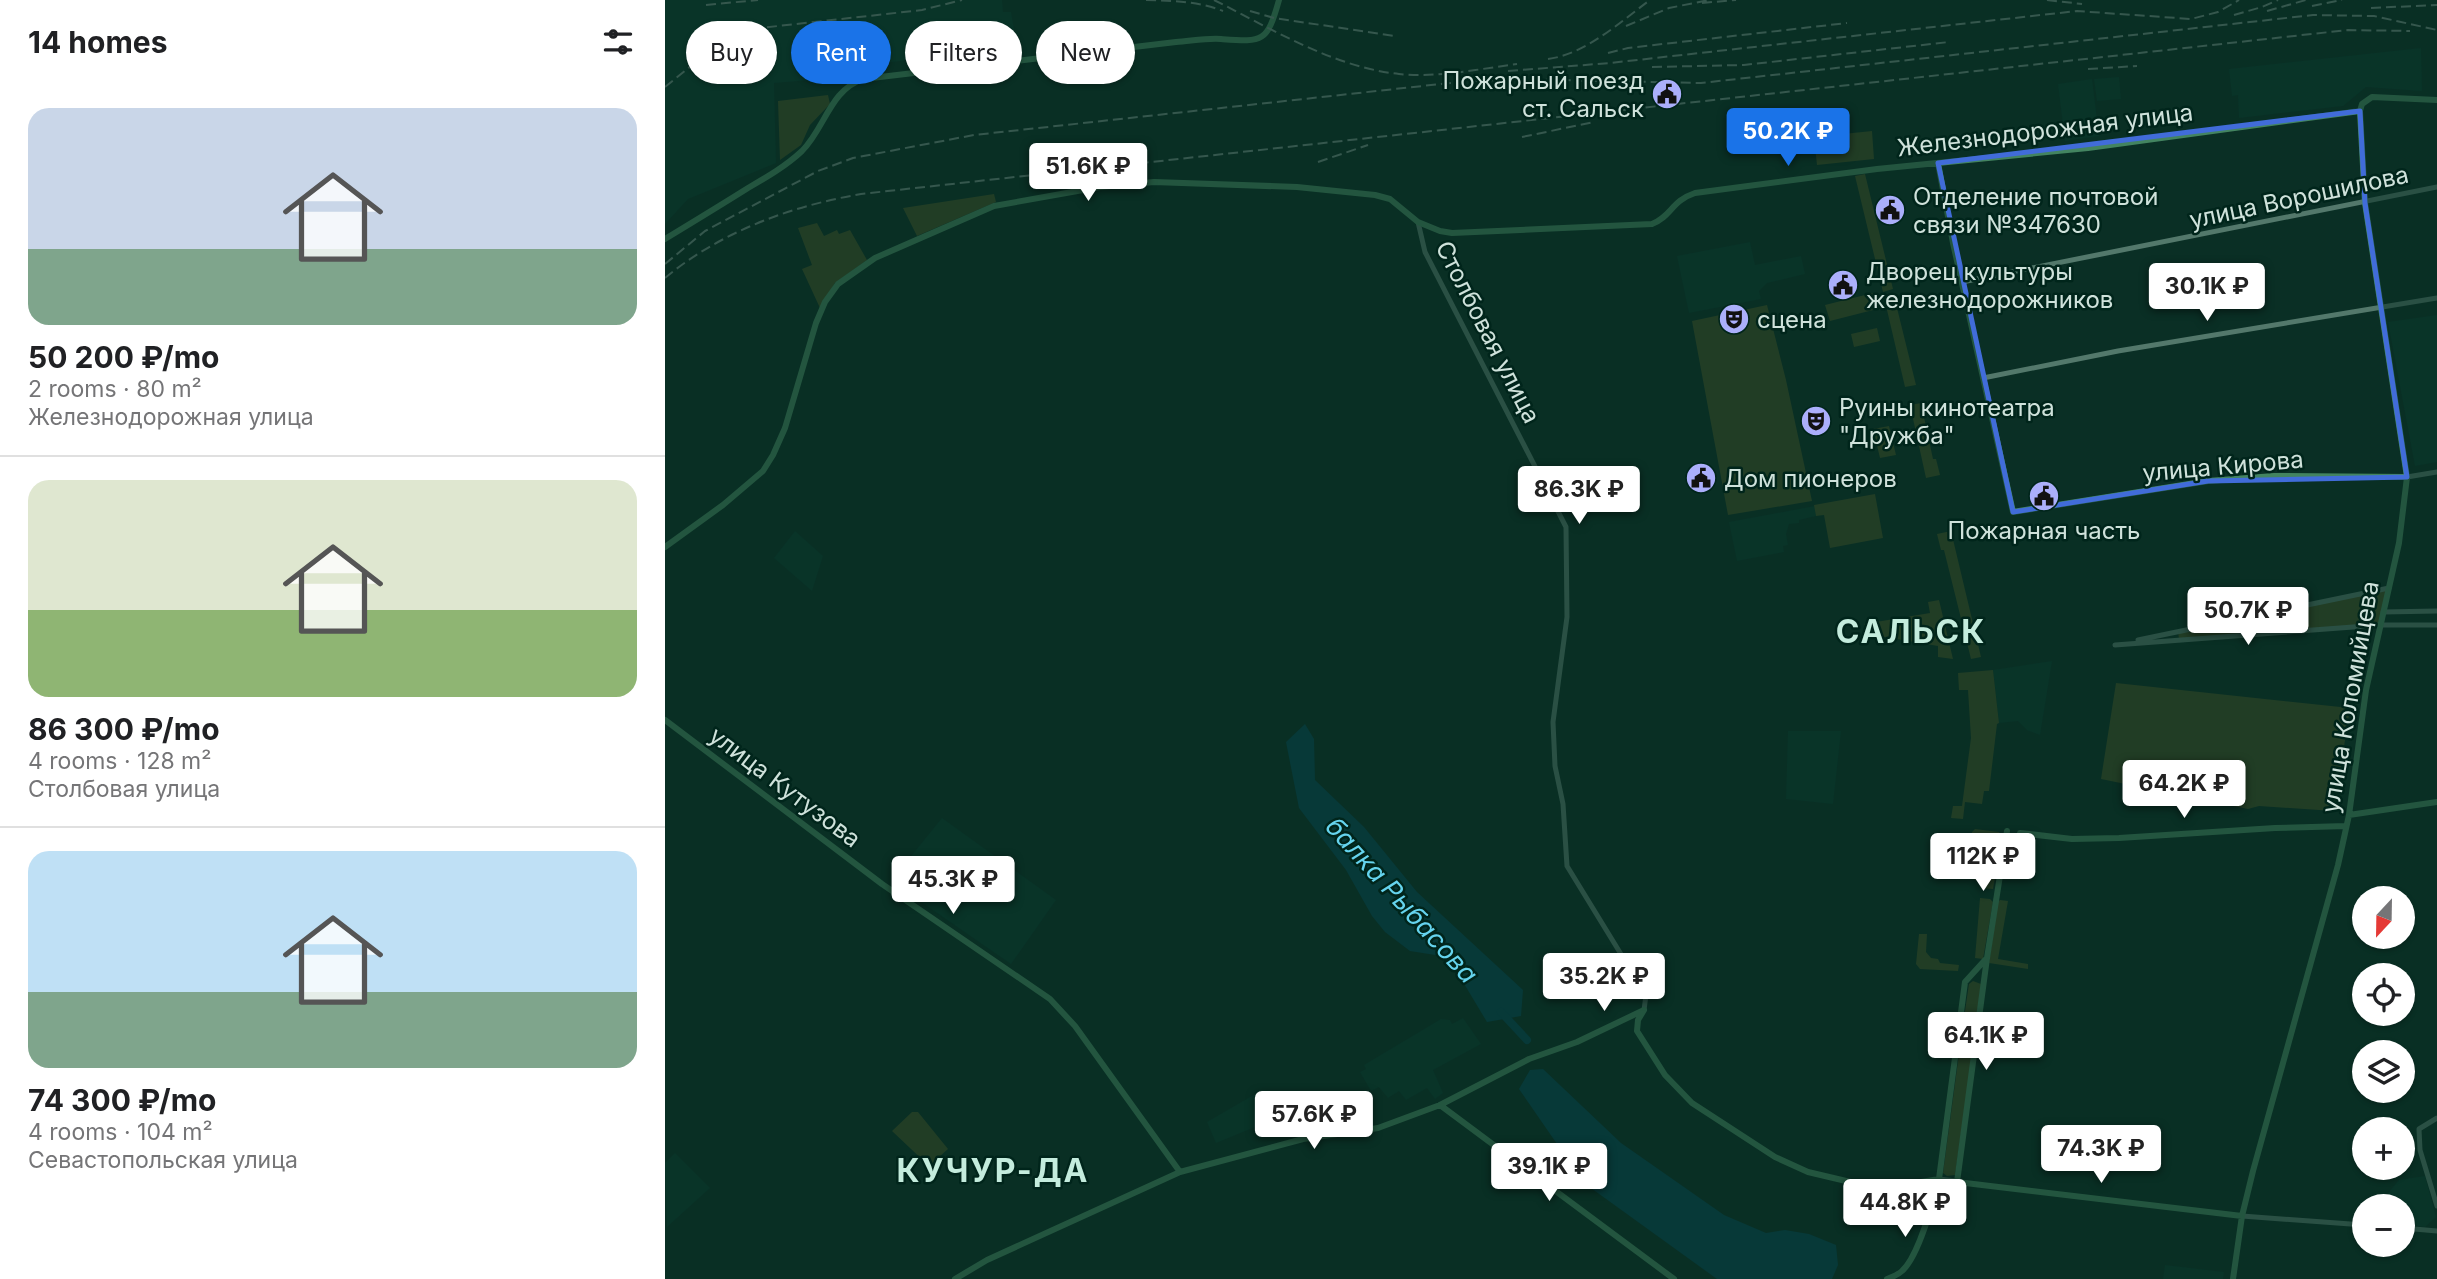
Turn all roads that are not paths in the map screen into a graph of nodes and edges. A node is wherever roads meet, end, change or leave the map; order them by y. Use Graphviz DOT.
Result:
graph roads {
  1 [pos="1279,0"];
  2 [pos="2437,100"];
  3 [pos="2360,111"];
  4 [pos="1938,163"];
  5 [pos="2437,187"];
  6 [pos="2365,203"];
  7 [pos="1419,222"];
  8 [pos="665,239"];
  9 [pos="1962,282"];
  10 [pos="2437,298"];
  11 [pos="2381,307"];
  12 [pos="1983,378"];
  13 [pos="2437,472"];
  14 [pos="2407,477"];
  15 [pos="665,538"];
  16 [pos="675,538"];
  17 [pos="665,547"];
  18 [pos="2389,588"];
  19 [pos="2437,611"];
  20 [pos="2383,612"];
  21 [pos="2380,625"];
  22 [pos="2437,625"];
  23 [pos="665,720"];
  24 [pos="2437,802"];
  25 [pos="2349,815"];
  26 [pos="2346,826"];
  27 [pos="2007,831"];
  28 [pos="2021,833"];
  29 [pos="1987,958"];
  30 [pos="1644,1010"];
  31 [pos="1440,1105"];
  32 [pos="2437,1118"];
  33 [pos="1179,1172"];
  34 [pos="1938,1179"];
  35 [pos="1957,1182"];
  36 [pos="2437,1206"];
  37 [pos="1931,1209"];
  38 [pos="2242,1216"];
  39 [pos="2352,1224"];
  40 [pos="2415,1229"];
  41 [pos="2437,1230"];
  42 [pos="955,1279"];
  43 [pos="1674,1279"];
  44 [pos="1887,1279"];
  45 [pos="2233,1279"];
  1 -- 8 [label="main road"];
  2 -- 3 [label="main road, Железнодорожная улица"];
  3 -- 4 [label="main road, Железнодорожная улица"];
  3 -- 6 [label="main road, улица Коломийцева"];
  4 -- 7 [label="main road, Железнодорожная улица"];
  4 -- 9 [label="main road"];
  5 -- 6 [label="street, улица Ворошилова"];
  6 -- 9 [label="street, улица Ворошилова"];
  6 -- 11 [label="main road, улица Коломийцева"];
  7 -- 16 [label="main road"];
  7 -- 30 [label="street, Столбовая улица"];
  9 -- 12 [label="main road"];
  10 -- 11 [label="street"];
  11 -- 12 [label="street"];
  11 -- 14 [label="main road, улица Коломийцева"];
  12 -- 14 [label="main road, улица Кирова"];
  13 -- 14 [label="street, улица Кирова"];
  14 -- 18 [label="main road, улица Коломийцева"];
  15 -- 16 [label="main road"];
  16 -- 17 [label="main road"];
  18 -- 20 [label="main road, улица Коломийцева"];
  18 -- 21 [label="street"];
  19 -- 20 [label="street"];
  20 -- 21 [label="main road, улица Коломийцева"];
  21 -- 22 [label="street"];
  21 -- 25 [label="main road, улица Коломийцева"];
  23 -- 33 [label="main road, улица Кутузова"];
  24 -- 25 [label="main road"];
  25 -- 26 [label="main road, улица Коломийцева"];
  26 -- 28 [label="main road"];
  26 -- 38 [label="main road, улица Коломийцева"];
  27 -- 29 [label="main road"];
  29 -- 34 [label="main road"];
  29 -- 35 [label="main road"];
  30 -- 31 [label="main road"];
  30 -- 34 [label="main road"];
  31 -- 33 [label="main road"];
  31 -- 43 [label="main road"];
  32 -- 36 [label="street"];
  33 -- 42 [label="main road"];
  34 -- 35 [label="street"];
  34 -- 37 [label="main road"];
  35 -- 37 [label="main road"];
  35 -- 38 [label="main road"];
  37 -- 44 [label="main road"];
  38 -- 39 [label="street"];
  38 -- 45 [label="main road, улица Коломийцева"];
  40 -- 41 [label="street"];
}
